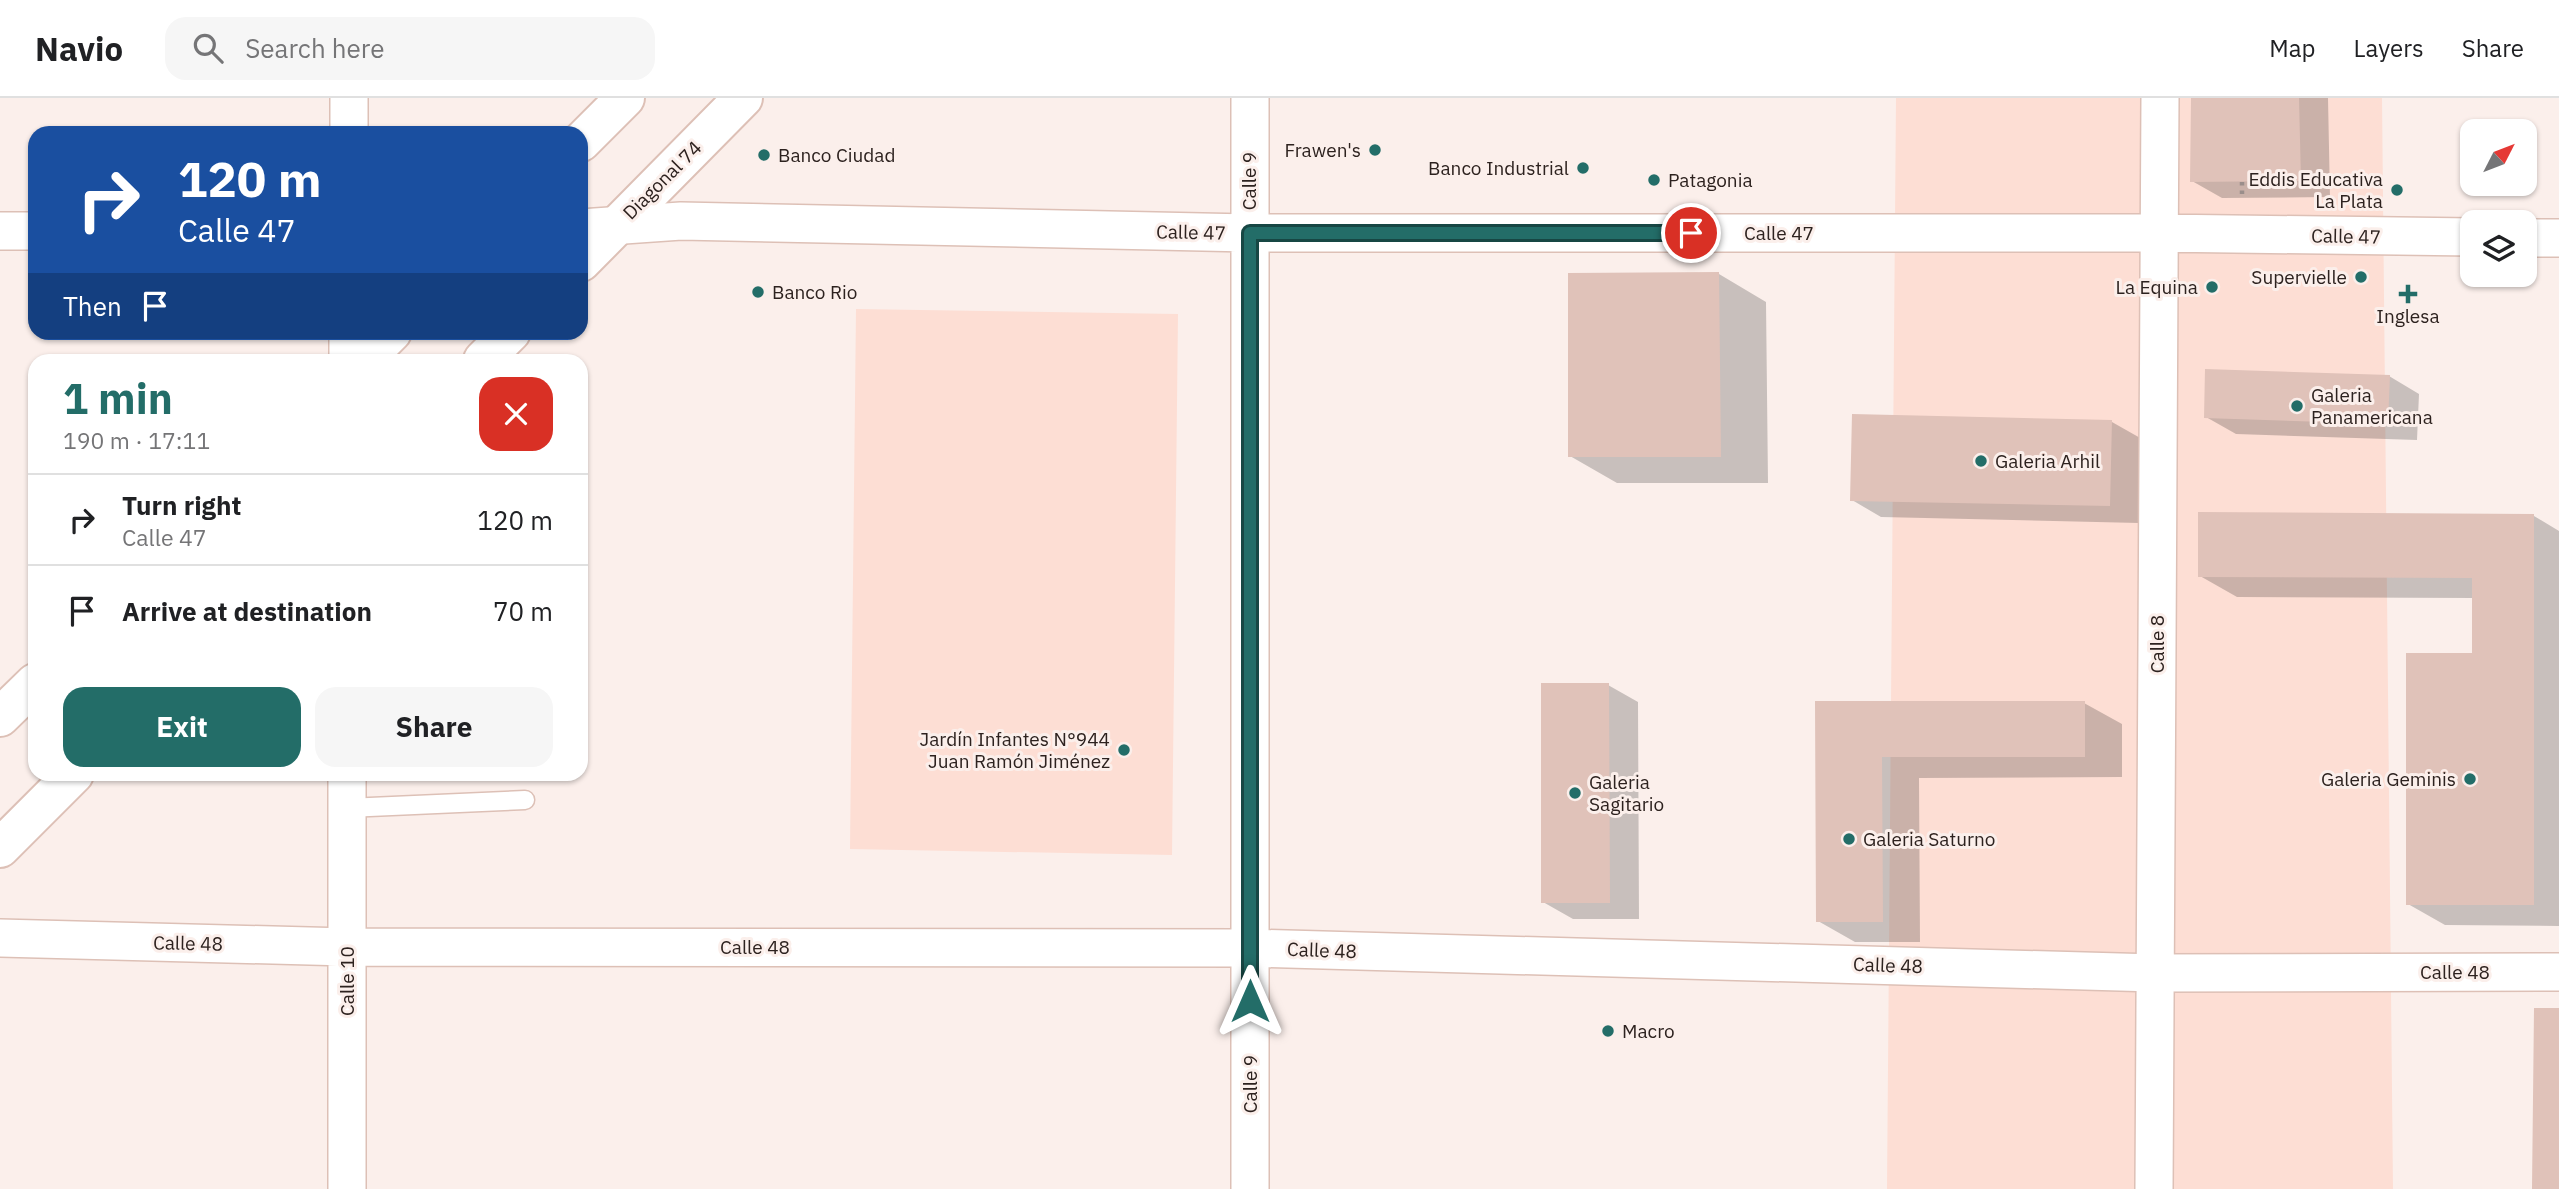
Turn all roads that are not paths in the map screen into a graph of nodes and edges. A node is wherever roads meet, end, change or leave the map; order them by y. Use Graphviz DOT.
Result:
graph roads {
  1 [pos="349,98"];
  2 [pos="625,98"];
  3 [pos="743,98"];
  4 [pos="1250,98"];
  5 [pos="2160,98"];
  6 [pos="349,126"];
  7 [pos="588,135"];
  8 [pos="599,227"];
  9 [pos="0,231"];
  10 [pos="28,231"];
  11 [pos="1250,233"];
  12 [pos="2160,233"];
  13 [pos="2460,237"];
  14 [pos="2537,238"];
  15 [pos="2559,238"];
  16 [pos="588,248"];
  17 [pos="384,340"];
  18 [pos="503,340"];
  19 [pos="370,354"];
  20 [pos="489,354"];
  21 [pos="28,690"];
  22 [pos="0,717"];
  23 [pos="67,781"];
  24 [pos="347,791"];
  25 [pos="525,800"];
  26 [pos="0,848"];
  27 [pos="0,938"];
  28 [pos="347,947"];
  29 [pos="1250,948"];
  30 [pos="2559,972"];
  31 [pos="2155,973"];
  32 [pos="347,1189"];
  33 [pos="1250,1189"];
  34 [pos="2154,1189"];
  1 -- 6 [label="street"];
  2 -- 7 [label="main road"];
  3 -- 8 [label="main road, Diagonal 74"];
  4 -- 11 [label="street, Calle 9"];
  5 -- 12 [label="street, Calle 8"];
  8 -- 11 [label="street, Calle 47"];
  8 -- 16 [label="main road, Diagonal 74"];
  9 -- 10 [label="street"];
  11 -- 12 [label="street, Calle 47"];
  11 -- 29 [label="street, Calle 9"];
  12 -- 13 [label="street, Calle 47"];
  12 -- 31 [label="street, Calle 8"];
  14 -- 15 [label="street"];
  17 -- 19 [label="main road"];
  18 -- 20 [label="main road"];
  21 -- 22 [label="main road"];
  23 -- 26 [label="main road"];
  24 -- 25 [label="lane"];
  24 -- 28 [label="street, Calle 10"];
  27 -- 28 [label="street, Calle 48"];
  28 -- 29 [label="street, Calle 48"];
  28 -- 32 [label="street, Calle 10"];
  29 -- 31 [label="street, Calle 48"];
  29 -- 33 [label="street, Calle 9"];
  30 -- 31 [label="street, Calle 48"];
  31 -- 34 [label="street, Calle 8"];
}
